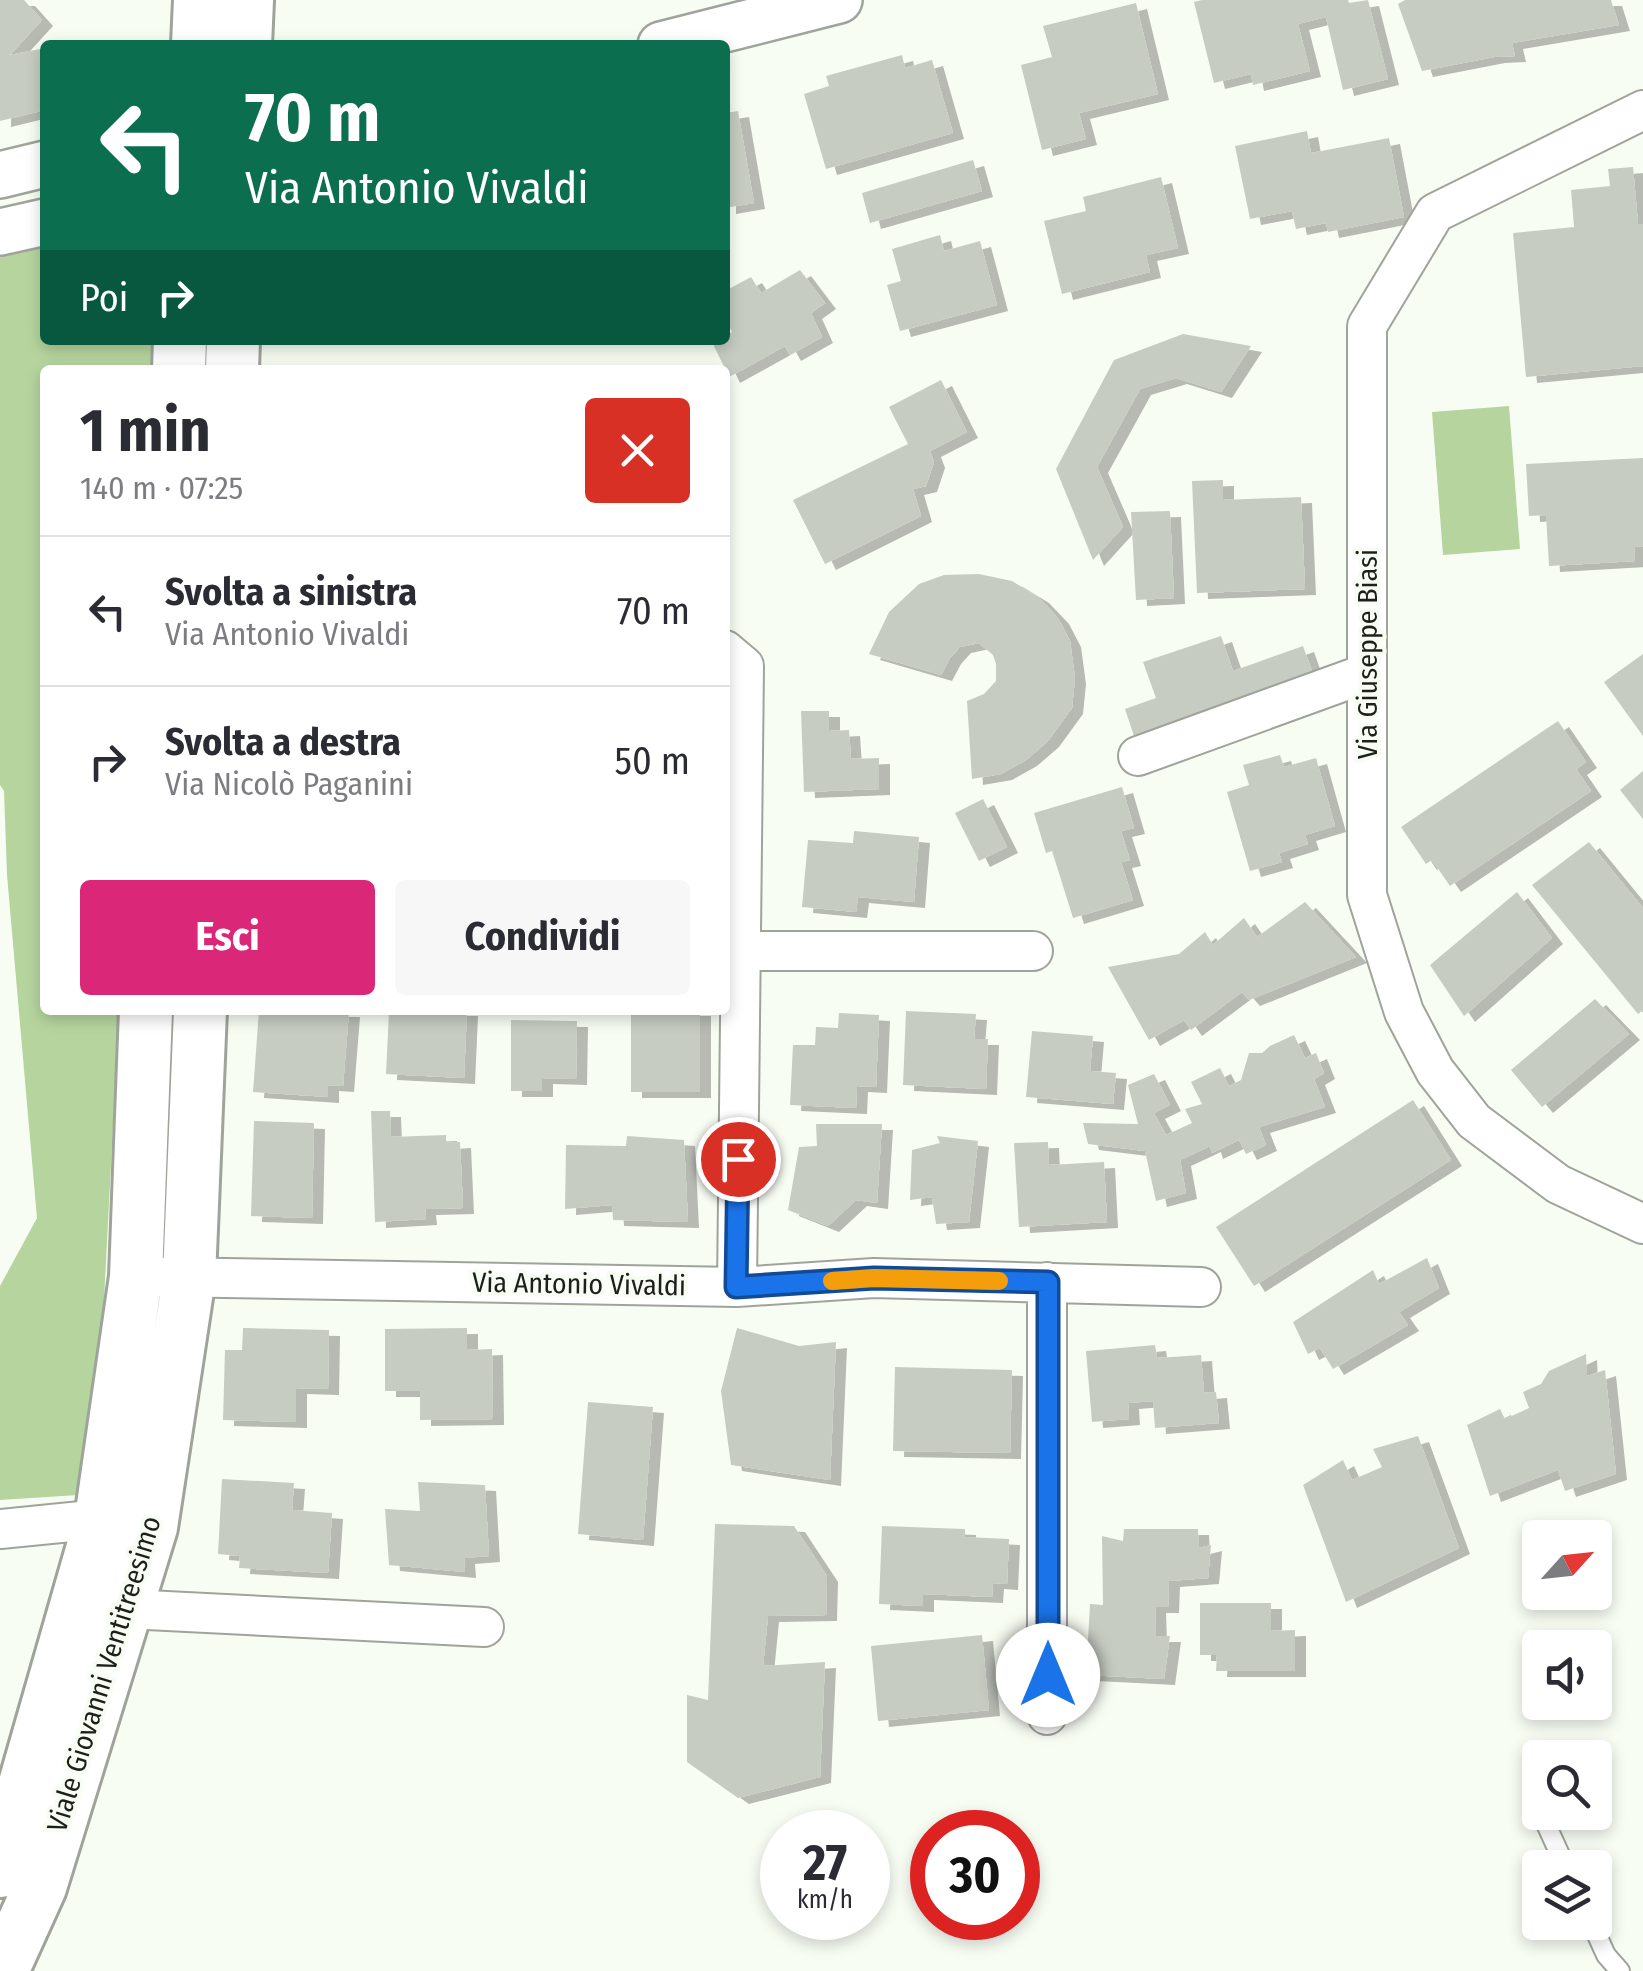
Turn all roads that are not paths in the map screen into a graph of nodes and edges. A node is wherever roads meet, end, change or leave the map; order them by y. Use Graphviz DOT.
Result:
graph roads {
  1 [pos="200,0"];
  2 [pos="247,0"];
  3 [pos="840,0"];
  4 [pos="198,40"];
  5 [pos="245,40"];
  6 [pos="681,40"];
  7 [pos="1643,110"];
  8 [pos="40,165"];
  9 [pos="0,175"];
  10 [pos="40,223"];
  11 [pos="0,232"];
  12 [pos="735,658"];
  13 [pos="1366,673"];
  14 [pos="1138,756"];
  15 [pos="733,950"];
  16 [pos="1033,951"];
  17 [pos="146,1015"];
  18 [pos="200,1015"];
  19 [pos="1643,1224"];
  20 [pos="136,1277"];
  21 [pos="188,1277"];
  22 [pos="1048,1282"];
  23 [pos="736,1287"];
  24 [pos="1201,1287"];
  25 [pos="126,1523"];
  26 [pos="0,1529"];
  27 [pos="127,1609"];
  28 [pos="484,1627"];
  29 [pos="1048,1715"];
  30 [pos="0,1871"];
  31 [pos="1599,1940"];
  32 [pos="2,1971"];
  33 [pos="1620,1971"];
  1 -- 4 [label="main road"];
  2 -- 5 [label="main road"];
  3 -- 6 [label="street"];
  7 -- 13 [label="street, Via Giuseppe Biasi"];
  8 -- 9 [label="street"];
  10 -- 11 [label="street"];
  12 -- 15 [label="street"];
  13 -- 14 [label="street"];
  13 -- 19 [label="street, Via Giuseppe Biasi"];
  15 -- 16 [label="street"];
  15 -- 23 [label="street"];
  17 -- 20 [label="main road, Viale Giovanni Ventitreesimo"];
  18 -- 21 [label="main road, Viale Giovanni Ventitreesimo"];
  20 -- 21 [label="street, Via Antonio Vivaldi"];
  20 -- 25 [label="main road, Viale Giovanni Ventitreesimo"];
  21 -- 23 [label="street, Via Antonio Vivaldi"];
  21 -- 25 [label="main road, Viale Giovanni Ventitreesimo"];
  22 -- 23 [label="street, Via Antonio Vivaldi"];
  22 -- 24 [label="street, Via Antonio Vivaldi"];
  22 -- 29 [label="street"];
  25 -- 26 [label="street"];
  25 -- 27 [label="main road, Viale Giovanni Ventitreesimo"];
  25 -- 30 [label="main road, Viale Giovanni Ventitreesimo"];
  27 -- 28 [label="street"];
  27 -- 32 [label="main road, Viale Giovanni Ventitreesimo"];
  31 -- 33 [label="lane"];
}
